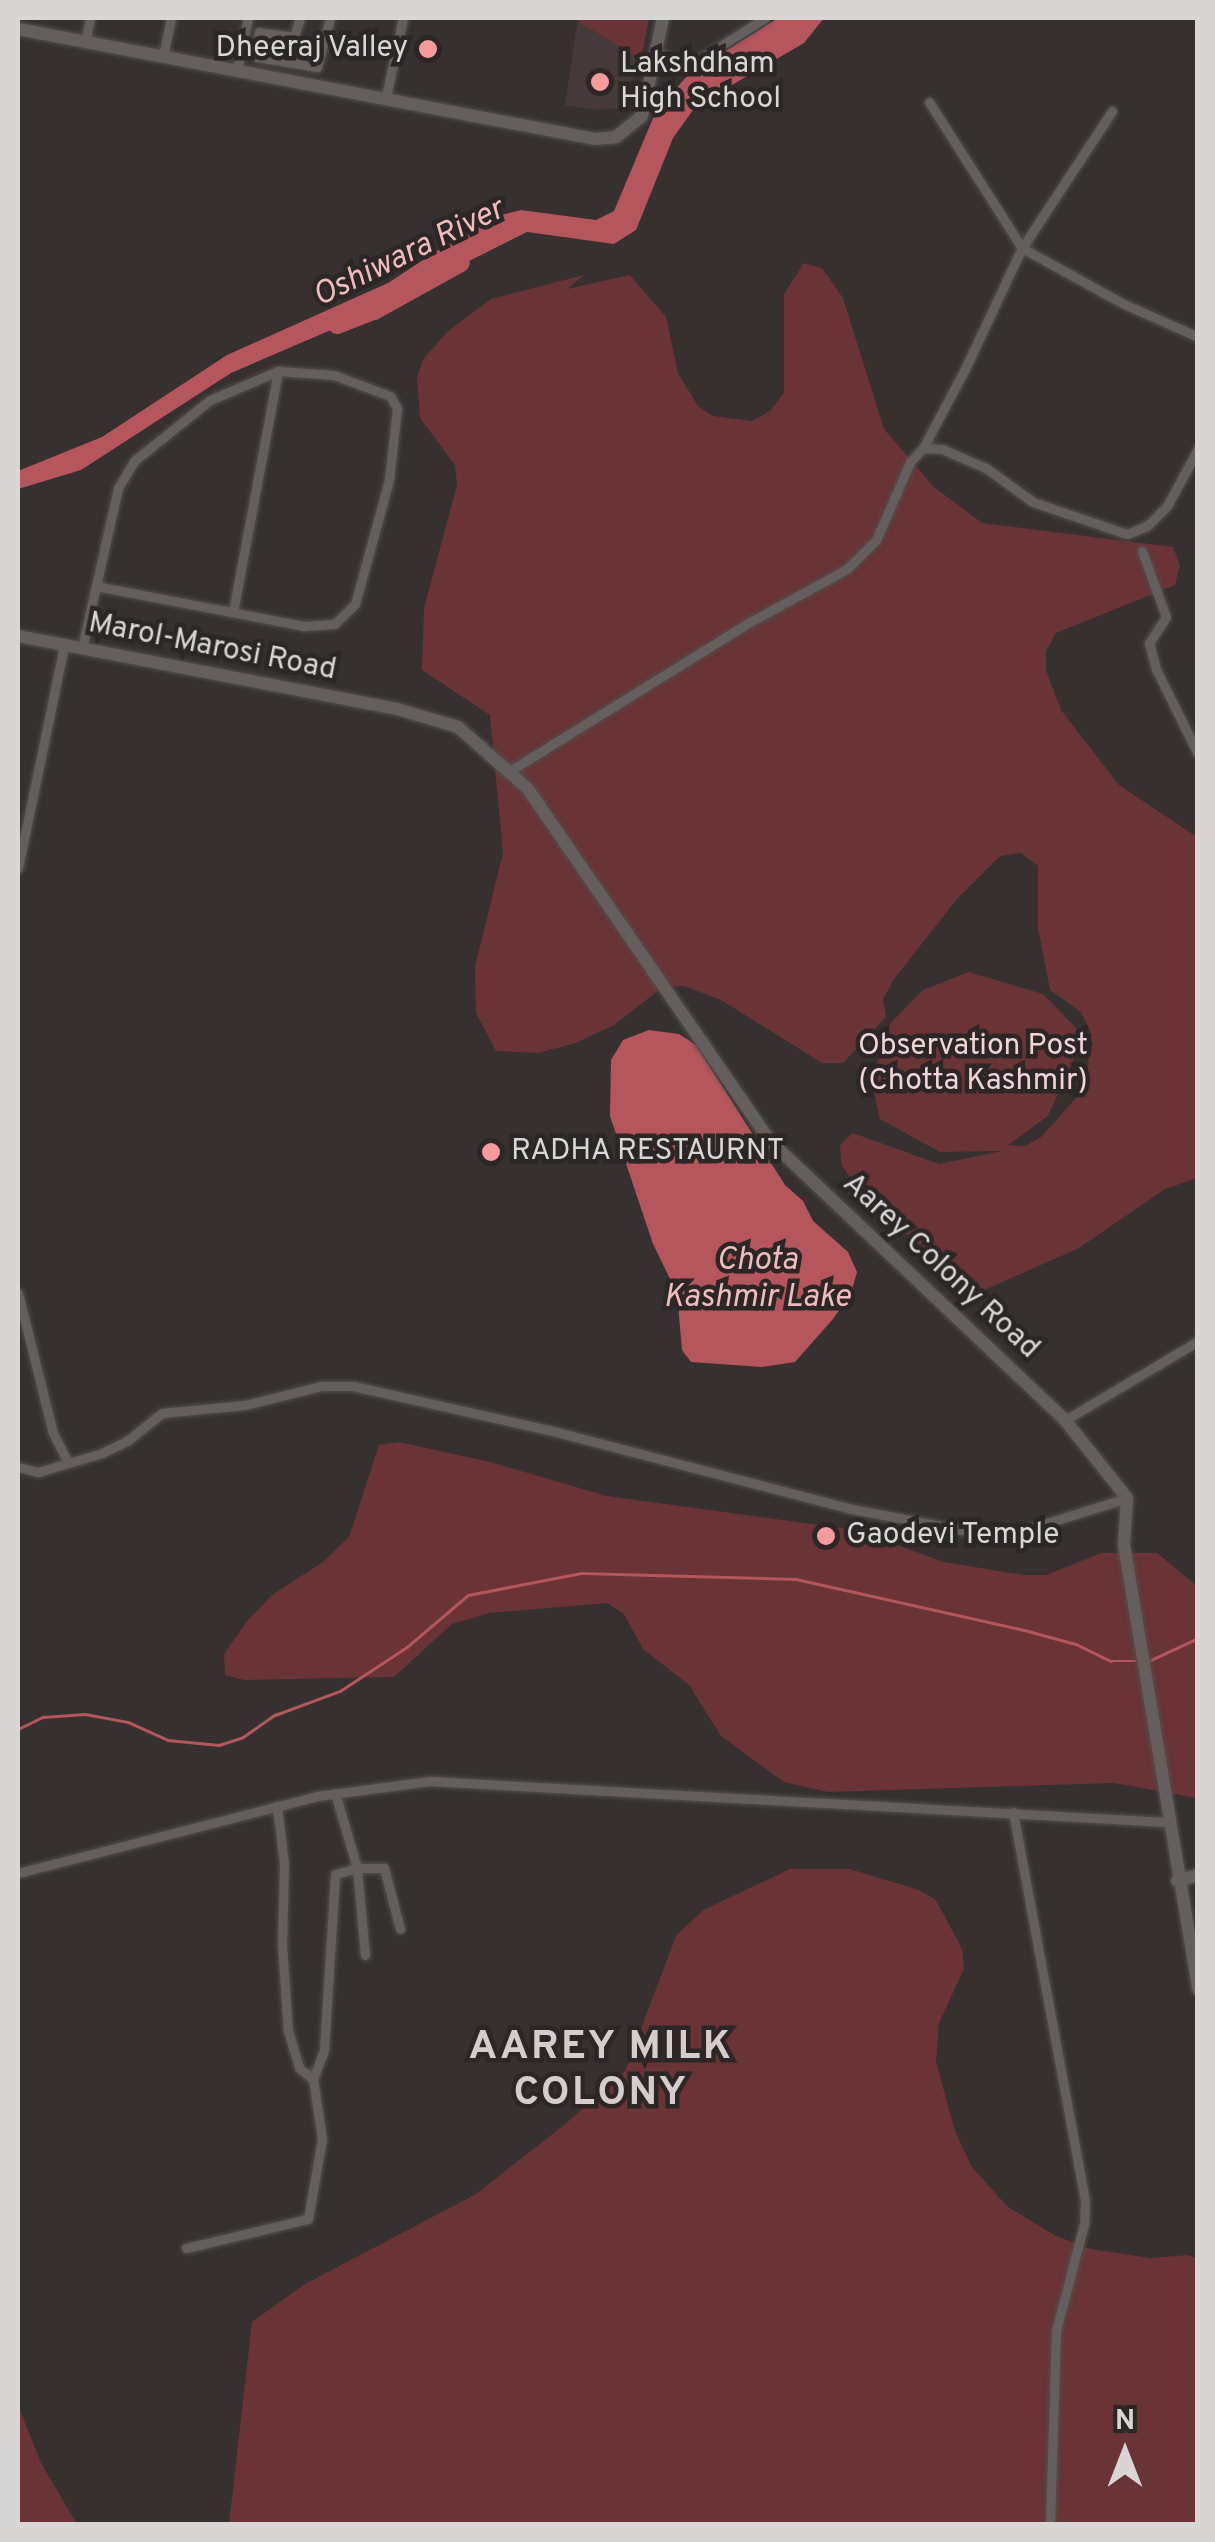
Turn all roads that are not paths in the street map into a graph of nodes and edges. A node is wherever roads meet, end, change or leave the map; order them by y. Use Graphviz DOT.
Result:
graph roads {
  1 [pos="90,18"];
  2 [pos="171,18"];
  3 [pos="248,18"];
  4 [pos="262,18"];
  5 [pos="300,18"];
  6 [pos="330,18"];
  7 [pos="403,18"];
  8 [pos="663,18"];
  9 [pos="765,18"];
  10 [pos="22,26"];
  11 [pos="259,32"];
  12 [pos="85,42"];
  13 [pos="656,52"];
  14 [pos="162,56"];
  15 [pos="281,62"];
  16 [pos="237,70"];
  17 [pos="277,77"];
  18 [pos="386,97"];
  19 [pos="929,102"];
  20 [pos="1112,111"];
  21 [pos="1022,248"];
  22 [pos="1198,337"];
  23 [pos="278,370"];
  24 [pos="923,448"];
  25 [pos="1198,449"];
  26 [pos="1142,551"];
  27 [pos="96,586"];
  28 [pos="233,612"];
  29 [pos="18,636"];
  30 [pos="64,645"];
  31 [pos="82,648"];
  32 [pos="397,709"];
  33 [pos="1198,754"];
  34 [pos="508,772"];
  35 [pos="18,868"];
  36 [pos="18,1293"];
  37 [pos="1198,1341"];
  38 [pos="1065,1420"];
  39 [pos="67,1460"];
  40 [pos="18,1467"];
  41 [pos="1127,1498"];
  42 [pos="335,1793"];
  43 [pos="277,1806"];
  44 [pos="1013,1812"];
  45 [pos="1166,1822"];
  46 [pos="357,1868"];
  47 [pos="18,1872"];
  48 [pos="1198,1875"];
  49 [pos="1177,1881"];
  50 [pos="400,1929"];
  51 [pos="365,1955"];
  52 [pos="1198,1990"];
  53 [pos="313,2078"];
  54 [pos="186,2248"];
  55 [pos="1050,2524"];
  1 -- 12 [label="street"];
  2 -- 14 [label="street"];
  3 -- 16 [label="street"];
  4 -- 11 [label="street"];
  5 -- 11 [label="street"];
  6 -- 15 [label="street"];
  7 -- 18 [label="street"];
  8 -- 13 [label="main road"];
  9 -- 13 [label="street"];
  10 -- 12 [label="main road"];
  11 -- 15 [label="street"];
  12 -- 14 [label="main road"];
  13 -- 18 [label="main road"];
  14 -- 16 [label="main road"];
  15 -- 17 [label="street"];
  16 -- 17 [label="main road"];
  17 -- 18 [label="main road"];
  19 -- 21 [label="street"];
  20 -- 21 [label="street"];
  21 -- 22 [label="street"];
  21 -- 24 [label="street"];
  23 -- 27 [label="street"];
  23 -- 28 [label="street"];
  23 -- 28 [label="street"];
  24 -- 25 [label="street"];
  24 -- 34 [label="street"];
  26 -- 33 [label="street"];
  27 -- 28 [label="street"];
  27 -- 31 [label="street"];
  29 -- 30 [label="main road, Marol-Marosi Road"];
  30 -- 31 [label="main road, Marol-Marosi Road"];
  30 -- 35 [label="street"];
  31 -- 32 [label="main road, Marol-Marosi Road"];
  32 -- 34 [label="main road, Aarey Colony Road"];
  34 -- 38 [label="main road, Aarey Colony Road"];
  36 -- 39 [label="street"];
  37 -- 38 [label="street"];
  38 -- 41 [label="main road, Aarey Colony Road"];
  39 -- 40 [label="street"];
  39 -- 41 [label="street"];
  41 -- 45 [label="main road"];
  42 -- 43 [label="street"];
  42 -- 44 [label="street"];
  42 -- 46 [label="street"];
  43 -- 47 [label="street"];
  43 -- 53 [label="street"];
  44 -- 45 [label="street"];
  44 -- 55 [label="street"];
  45 -- 49 [label="main road"];
  46 -- 50 [label="street"];
  46 -- 51 [label="street"];
  46 -- 53 [label="street"];
  48 -- 49 [label="main road"];
  49 -- 52 [label="main road"];
  53 -- 54 [label="street"];
}
